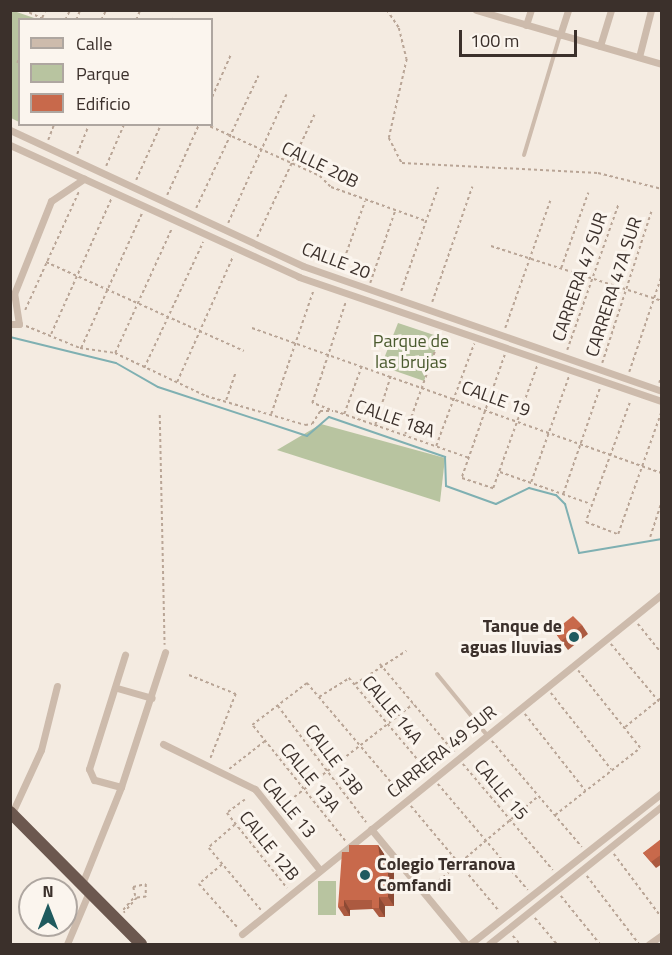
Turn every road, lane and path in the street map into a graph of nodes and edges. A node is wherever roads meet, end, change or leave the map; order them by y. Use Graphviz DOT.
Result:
graph roads {
  1 [pos="24,10"];
  2 [pos="45,10"];
  3 [pos="387,10"];
  4 [pos="476,10"];
  5 [pos="531,10"];
  6 [pos="568,10"];
  7 [pos="611,10"];
  8 [pos="651,10"];
  9 [pos="489,12"];
  10 [pos="37,16"];
  11 [pos="42,18"];
  12 [pos="526,25"];
  13 [pos="560,35"];
  14 [pos="600,46"];
  15 [pos="231,54"];
  16 [pos="639,57"];
  17 [pos="662,64"];
  18 [pos="258,76"];
  19 [pos="213,95"];
  20 [pos="286,96"];
  21 [pos="315,113"];
  22 [pos="53,126"];
  23 [pos="88,126"];
  24 [pos="123,126"];
  25 [pos="160,126"];
  26 [pos="198,126"];
  27 [pos="209,126"];
  28 [pos="10,130"];
  29 [pos="230,136"];
  30 [pos="10,145"];
  31 [pos="45,146"];
  32 [pos="260,150"];
  33 [pos="524,155"];
  34 [pos="75,159"];
  35 [pos="292,164"];
  36 [pos="103,172"];
  37 [pos="84,179"];
  38 [pos="133,187"];
  39 [pos="438,187"];
  40 [pos="472,187"];
  41 [pos="662,189"];
  42 [pos="114,192"];
  43 [pos="588,193"];
  44 [pos="365,200"];
  45 [pos="164,201"];
  46 [pos="550,201"];
  47 [pos="618,205"];
  48 [pos="145,207"];
  49 [pos="395,210"];
  50 [pos="651,212"];
  51 [pos="193,214"];
  52 [pos="175,221"];
  53 [pos="426,221"];
  54 [pos="225,229"];
  55 [pos="206,236"];
  56 [pos="254,243"];
  57 [pos="491,246"];
  58 [pos="236,249"];
  59 [pos="530,259"];
  60 [pos="45,262"];
  61 [pos="561,269"];
  62 [pos="662,274"];
  63 [pos="77,277"];
  64 [pos="337,279"];
  65 [pos="592,279"];
  66 [pos="316,284"];
  67 [pos="368,289"];
  68 [pos="626,290"];
  69 [pos="105,292"];
  70 [pos="349,295"];
  71 [pos="653,298"];
  72 [pos="398,299"];
  73 [pos="662,301"];
  74 [pos="136,305"];
  75 [pos="430,310"];
  76 [pos="168,320"];
  77 [pos="10,324"];
  78 [pos="19,324"];
  79 [pos="252,328"];
  80 [pos="198,334"];
  81 [pos="503,335"];
  82 [pos="51,336"];
  83 [pos="440,337"];
  84 [pos="476,338"];
  85 [pos="296,343"];
  86 [pos="81,348"];
  87 [pos="507,348"];
  88 [pos="244,351"];
  89 [pos="329,353"];
  90 [pos="115,354"];
  91 [pos="564,357"];
  92 [pos="539,359"];
  93 [pos="362,364"];
  94 [pos="144,369"];
  95 [pos="600,369"];
  96 [pos="571,370"];
  97 [pos="235,374"];
  98 [pos="392,374"];
  99 [pos="627,379"];
  100 [pos="602,381"];
  101 [pos="177,382"];
  102 [pos="423,385"];
  103 [pos="662,391"];
  104 [pos="454,396"];
  105 [pos="225,401"];
  106 [pos="662,401"];
  107 [pos="630,403"];
  108 [pos="487,408"];
  109 [pos="662,410"];
  110 [pos="333,411"];
  111 [pos="344,414"];
  112 [pos="160,415"];
  113 [pos="270,415"];
  114 [pos="518,420"];
  115 [pos="375,425"];
  116 [pos="549,431"];
  117 [pos="404,435"];
  118 [pos="580,443"];
  119 [pos="436,446"];
  120 [pos="611,454"];
  121 [pos="469,459"];
  122 [pos="642,466"];
  123 [pos="499,472"];
  124 [pos="662,473"];
  125 [pos="531,482"];
  126 [pos="563,494"];
  127 [pos="662,500"];
  128 [pos="592,504"];
  129 [pos="650,537"];
  130 [pos="662,594"];
  131 [pos="633,617"];
  132 [pos="606,639"];
  133 [pos="406,651"];
  134 [pos="165,652"];
  135 [pos="662,654"];
  136 [pos="125,655"];
  137 [pos="380,664"];
  138 [pos="574,665"];
  139 [pos="437,674"];
  140 [pos="189,675"];
  141 [pos="307,683"];
  142 [pos="354,685"];
  143 [pos="57,686"];
  144 [pos="547,687"];
  145 [pos="117,688"];
  146 [pos="319,697"];
  147 [pos="662,697"];
  148 [pos="152,698"];
  149 [pos="657,700"];
  150 [pos="414,704"];
  151 [pos="278,705"];
  152 [pos="662,705"];
  153 [pos="521,708"];
  154 [pos="388,724"];
  155 [pos="624,728"];
  156 [pos="487,735"];
  157 [pos="265,741"];
  158 [pos="163,744"];
  159 [pos="459,758"];
  160 [pos="208,763"];
  161 [pos="612,770"];
  162 [pos="226,771"];
  163 [pos="328,771"];
  164 [pos="434,779"];
  165 [pos="121,787"];
  166 [pos="304,790"];
  167 [pos="586,790"];
  168 [pos="662,793"];
  169 [pos="538,796"];
  170 [pos="245,800"];
  171 [pos="662,806"];
  172 [pos="11,813"];
  173 [pos="274,813"];
  174 [pos="555,815"];
  175 [pos="510,820"];
  176 [pos="235,825"];
  177 [pos="371,829"];
  178 [pos="486,841"];
  179 [pos="350,847"];
  180 [pos="610,848"];
  181 [pos="586,852"];
  182 [pos="223,864"];
  183 [pos="320,870"];
  184 [pos="582,870"];
  185 [pos="557,876"];
  186 [pos="85,888"];
  187 [pos="556,891"];
  188 [pos="292,894"];
  189 [pos="424,894"];
  190 [pos="532,896"];
  191 [pos="530,912"];
  192 [pos="266,915"];
  193 [pos="119,916"];
  194 [pos="662,918"];
  195 [pos="508,929"];
  196 [pos="242,934"];
  197 [pos="662,935"];
  198 [pos="67,945"];
  199 [pos="141,945"];
  200 [pos="466,945"];
  201 [pos="471,945"];
  202 [pos="489,945"];
  203 [pos="520,945"];
  204 [pos="557,945"];
  205 [pos="600,945"];
  206 [pos="639,945"];
  207 [pos="649,945"];
  1 -- 10 [label="path"];
  2 -- 11 [label="path"];
  3 -- 41 [label="path"];
  4 -- 9 [label="street"];
  5 -- 12 [label="street"];
  6 -- 13 [label="street"];
  7 -- 14 [label="street"];
  8 -- 16 [label="street"];
  9 -- 12 [label="street"];
  10 -- 11 [label="path"];
  12 -- 13 [label="street"];
  13 -- 14 [label="street"];
  13 -- 33 [label="lane"];
  14 -- 16 [label="street"];
  15 -- 19 [label="path"];
  16 -- 17 [label="street"];
  18 -- 29 [label="path"];
  20 -- 32 [label="path"];
  21 -- 35 [label="path"];
  22 -- 31 [label="path"];
  23 -- 34 [label="path"];
  24 -- 36 [label="path"];
  25 -- 38 [label="path"];
  26 -- 45 [label="path"];
  27 -- 29 [label="path, CALLE 20B"];
  28 -- 31 [label="street, CALLE 20"];
  29 -- 32 [label="path, CALLE 20B"];
  29 -- 51 [label="path"];
  30 -- 37 [label="street, CALLE 20"];
  31 -- 34 [label="street, CALLE 20"];
  32 -- 35 [label="path, CALLE 20B"];
  32 -- 54 [label="path"];
  34 -- 36 [label="street, CALLE 20"];
  35 -- 44 [label="path, CALLE 20B"];
  35 -- 56 [label="path"];
  36 -- 38 [label="street, CALLE 20"];
  37 -- 42 [label="street, CALLE 20"];
  37 -- 60 [label="path"];
  37 -- 78 [label="street"];
  38 -- 45 [label="street, CALLE 20"];
  39 -- 53 [label="path"];
  40 -- 75 [label="path"];
  42 -- 48 [label="street, CALLE 20"];
  42 -- 63 [label="path"];
  43 -- 61 [label="path"];
  44 -- 49 [label="path, CALLE 20B"];
  44 -- 64 [label="path"];
  45 -- 51 [label="street, CALLE 20"];
  46 -- 59 [label="path"];
  47 -- 65 [label="path, CARRERA 47 SUR"];
  48 -- 52 [label="street, CALLE 20"];
  48 -- 69 [label="path"];
  49 -- 53 [label="path, CALLE 20B"];
  49 -- 67 [label="path"];
  50 -- 68 [label="path, CARRERA 47A SUR"];
  51 -- 54 [label="street, CALLE 20"];
  52 -- 55 [label="street, CALLE 20"];
  52 -- 74 [label="path"];
  53 -- 72 [label="path"];
  54 -- 56 [label="street, CALLE 20"];
  55 -- 58 [label="street, CALLE 20"];
  55 -- 76 [label="path"];
  56 -- 64 [label="street, CALLE 20"];
  57 -- 59 [label="path"];
  58 -- 66 [label="street, CALLE 20"];
  58 -- 80 [label="path"];
  59 -- 61 [label="path"];
  59 -- 81 [label="path"];
  60 -- 63 [label="path"];
  60 -- 78 [label="path"];
  61 -- 65 [label="path"];
  62 -- 71 [label="path"];
  63 -- 69 [label="path"];
  63 -- 82 [label="path"];
  64 -- 67 [label="street, CALLE 20"];
  65 -- 68 [label="path"];
  65 -- 91 [label="path, CARRERA 47 SUR"];
  66 -- 70 [label="street, CALLE 20"];
  66 -- 85 [label="path"];
  67 -- 72 [label="street, CALLE 20"];
  68 -- 71 [label="path"];
  68 -- 95 [label="path, CARRERA 47A SUR"];
  69 -- 74 [label="path"];
  69 -- 86 [label="path"];
  70 -- 84 [label="street, CALLE 20"];
  70 -- 89 [label="path"];
  71 -- 73 [label="path"];
  71 -- 99 [label="path"];
  72 -- 75 [label="street, CALLE 20"];
  74 -- 76 [label="path"];
  74 -- 90 [label="path"];
  75 -- 81 [label="street, CALLE 20"];
  76 -- 80 [label="path"];
  76 -- 94 [label="path"];
  77 -- 78 [label="street"];
  78 -- 82 [label="path"];
  79 -- 85 [label="path, CALLE 19"];
  80 -- 88 [label="path"];
  80 -- 101 [label="path"];
  81 -- 91 [label="street, CALLE 20"];
  82 -- 86 [label="path"];
  83 -- 102 [label="path"];
  84 -- 87 [label="street, CALLE 20"];
  84 -- 104 [label="path"];
  85 -- 89 [label="path, CALLE 19"];
  85 -- 113 [label="path"];
  86 -- 90 [label="path"];
  87 -- 92 [label="street, CALLE 20"];
  87 -- 108 [label="path"];
  89 -- 93 [label="path, CALLE 19"];
  89 -- 110 [label="path, CALLE 18A"];
  90 -- 94 [label="path"];
  91 -- 95 [label="street, CALLE 20"];
  92 -- 96 [label="street, CALLE 20"];
  92 -- 114 [label="path"];
  93 -- 98 [label="path, CALLE 19"];
  93 -- 111 [label="path"];
  94 -- 101 [label="path"];
  95 -- 99 [label="street, CALLE 20"];
  96 -- 100 [label="street, CALLE 20"];
  96 -- 116 [label="path, CARRERA 47 SUR"];
  97 -- 105 [label="path"];
  98 -- 102 [label="path, CALLE 19"];
  98 -- 115 [label="path"];
  99 -- 103 [label="street, CALLE 20"];
  100 -- 106 [label="street, CALLE 20"];
  100 -- 118 [label="path, CARRERA 47A SUR"];
  101 -- 105 [label="path"];
  102 -- 104 [label="path, CALLE 19"];
  102 -- 117 [label="path"];
  104 -- 108 [label="path, CALLE 19"];
  104 -- 119 [label="path"];
  105 -- 113 [label="path"];
  107 -- 120 [label="path"];
  108 -- 114 [label="path, CALLE 19"];
  108 -- 121 [label="path"];
  109 -- 122 [label="path"];
  110 -- 111 [label="path, CALLE 18A"];
  110 -- 113 [label="path"];
  111 -- 115 [label="path, CALLE 18A"];
  112 -- 134 [label="path"];
  114 -- 116 [label="path, CALLE 19"];
  114 -- 123 [label="path"];
  115 -- 117 [label="path, CALLE 18A"];
  116 -- 118 [label="path, CALLE 19"];
  116 -- 125 [label="path, CARRERA 47 SUR"];
  117 -- 119 [label="path, CALLE 18A"];
  118 -- 120 [label="path, CALLE 19"];
  118 -- 126 [label="path, CARRERA 47A SUR"];
  119 -- 121 [label="path, CALLE 18A"];
  120 -- 122 [label="path, CALLE 19"];
  120 -- 128 [label="path"];
  121 -- 123 [label="path"];
  122 -- 124 [label="path, CALLE 19"];
  122 -- 128 [label="path"];
  123 -- 125 [label="path"];
  125 -- 126 [label="path"];
  126 -- 128 [label="path"];
  127 -- 129 [label="path"];
  130 -- 131 [label="street, CARRERA 49 SUR"];
  131 -- 132 [label="street, CARRERA 49 SUR"];
  131 -- 135 [label="path"];
  132 -- 138 [label="street, CARRERA 49 SUR"];
  132 -- 149 [label="path"];
  133 -- 137 [label="path"];
  134 -- 148 [label="street"];
  136 -- 145 [label="street"];
  137 -- 142 [label="path"];
  137 -- 150 [label="path, CALLE 15"];
  138 -- 144 [label="street, CARRERA 49 SUR"];
  138 -- 155 [label="path"];
  139 -- 156 [label="lane"];
  140 -- 160 [label="path"];
  141 -- 151 [label="path"];
  142 -- 146 [label="path, CALLE 14A"];
  142 -- 154 [label="path, CALLE 14A"];
  143 -- 172 [label="street"];
  144 -- 153 [label="street, CARRERA 49 SUR"];
  144 -- 161 [label="path"];
  145 -- 148 [label="street"];
  145 -- 165 [label="street"];
  147 -- 149 [label="path"];
  148 -- 165 [label="street"];
  149 -- 152 [label="path"];
  149 -- 155 [label="path"];
  150 -- 154 [label="path"];
  150 -- 159 [label="path, CALLE 15"];
  151 -- 157 [label="path, CALLE 13A"];
  151 -- 163 [label="path, CALLE 13B"];
  153 -- 156 [label="street, CARRERA 49 SUR"];
  153 -- 167 [label="path"];
  154 -- 163 [label="path"];
  154 -- 164 [label="path, CALLE 14A"];
  155 -- 161 [label="path"];
  156 -- 159 [label="street, CARRERA 49 SUR"];
  156 -- 169 [label="path"];
  157 -- 162 [label="path"];
  157 -- 166 [label="path, CALLE 13A"];
  158 -- 160 [label="street, CALLE 13"];
  159 -- 164 [label="street, CARRERA 49 SUR"];
  159 -- 175 [label="path, CALLE 15"];
  160 -- 162 [label="street, CALLE 13"];
  161 -- 167 [label="path"];
  162 -- 173 [label="street, CALLE 13"];
  163 -- 166 [label="path"];
  163 -- 177 [label="path, CALLE 13B"];
  164 -- 177 [label="street, CARRERA 49 SUR"];
  164 -- 178 [label="path, CALLE 14A"];
  165 -- 186 [label="street"];
  166 -- 173 [label="path"];
  166 -- 179 [label="path, CALLE 13A"];
  167 -- 174 [label="path"];
  168 -- 181 [label="street"];
  169 -- 174 [label="path"];
  169 -- 175 [label="path"];
  170 -- 176 [label="path, CALLE 12B"];
  171 -- 180 [label="street"];
  172 -- 186 [label="highway"];
  173 -- 183 [label="street, CALLE 13"];
  174 -- 181 [label="path"];
  175 -- 178 [label="path"];
  175 -- 185 [label="path, CALLE 15"];
  176 -- 182 [label="path"];
  176 -- 188 [label="path, CALLE 12B"];
  177 -- 179 [label="street, CARRERA 49 SUR"];
  177 -- 189 [label="street"];
  178 -- 189 [label="path"];
  178 -- 190 [label="path, CALLE 14A"];
  179 -- 183 [label="street, CARRERA 49 SUR"];
  180 -- 184 [label="street"];
  180 -- 194 [label="path"];
  181 -- 185 [label="street"];
  182 -- 192 [label="path"];
  182 -- 196 [label="path"];
  183 -- 188 [label="street, CARRERA 49 SUR"];
  184 -- 187 [label="street"];
  184 -- 206 [label="path"];
  185 -- 190 [label="street"];
  186 -- 193 [label="highway"];
  186 -- 198 [label="street"];
  187 -- 191 [label="street"];
  187 -- 205 [label="path"];
  188 -- 192 [label="street, CARRERA 49 SUR"];
  189 -- 200 [label="street"];
  190 -- 201 [label="street"];
  191 -- 195 [label="street"];
  191 -- 204 [label="path"];
  192 -- 196 [label="street, CARRERA 49 SUR"];
  193 -- 193 [label="path"];
  193 -- 199 [label="highway"];
  195 -- 202 [label="street"];
  195 -- 203 [label="path"];
  197 -- 207 [label="street"];
}
